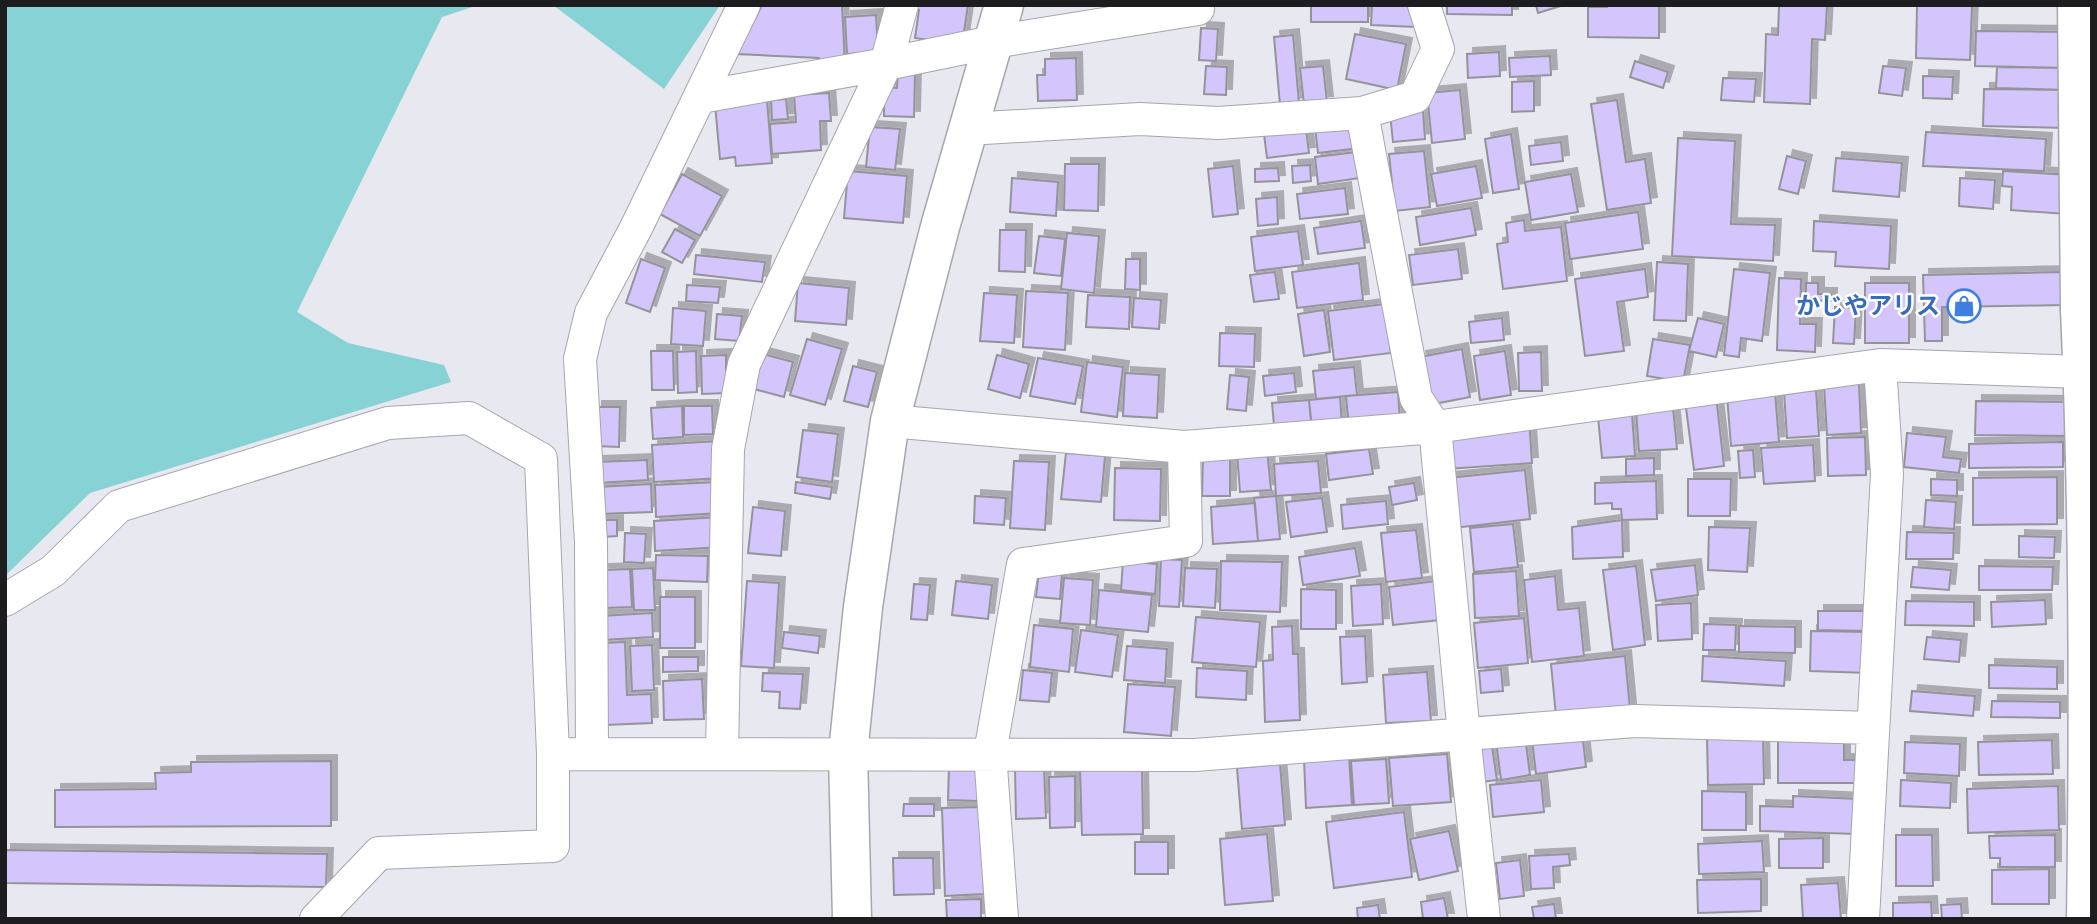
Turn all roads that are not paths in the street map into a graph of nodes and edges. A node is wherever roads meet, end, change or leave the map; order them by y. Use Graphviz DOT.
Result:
graph roads {
  1 [pos="744,5"];
  2 [pos="902,5"];
  3 [pos="1003,5"];
  4 [pos="1424,5"];
  5 [pos="2077,5"];
  6 [pos="1198,9"];
  7 [pos="993,42"];
  8 [pos="886,64"];
  9 [pos="701,97"];
  10 [pos="1362,113"];
  11 [pos="968,129"];
  12 [pos="2086,309"];
  13 [pos="1880,365"];
  14 [pos="2083,372"];
  15 [pos="890,421"];
  16 [pos="1436,427"];
  17 [pos="1184,447"];
  18 [pos="5,600"];
  19 [pos="1873,728"];
  20 [pos="1464,735"];
  21 [pos="722,753"];
  22 [pos="848,753"];
  23 [pos="990,753"];
  24 [pos="553,754"];
  25 [pos="592,754"];
  26 [pos="316,919"];
  27 [pos="852,919"];
  28 [pos="1002,919"];
  29 [pos="1484,919"];
  30 [pos="1863,919"];
  31 [pos="2086,919"];
  1 -- 9 [label="street"];
  2 -- 8 [label="street"];
  3 -- 7 [label="main road"];
  4 -- 10 [label="street"];
  5 -- 12 [label="main road"];
  6 -- 7 [label="street"];
  7 -- 8 [label="street"];
  7 -- 11 [label="main road"];
  8 -- 9 [label="street"];
  8 -- 21 [label="street"];
  9 -- 25 [label="street"];
  10 -- 11 [label="street"];
  10 -- 16 [label="street"];
  11 -- 15 [label="main road"];
  12 -- 14 [label="main road"];
  13 -- 14 [label="street"];
  13 -- 16 [label="street"];
  13 -- 19 [label="street"];
  14 -- 31 [label="main road"];
  15 -- 17 [label="street"];
  15 -- 22 [label="main road"];
  16 -- 17 [label="street"];
  16 -- 20 [label="street"];
  17 -- 23 [label="street"];
  18 -- 24 [label="street"];
  19 -- 20 [label="street"];
  19 -- 30 [label="street"];
  20 -- 23 [label="street"];
  20 -- 29 [label="street"];
  21 -- 22 [label="street"];
  21 -- 25 [label="street"];
  22 -- 23 [label="street"];
  22 -- 27 [label="main road"];
  23 -- 28 [label="street"];
  24 -- 25 [label="street"];
  24 -- 26 [label="street"];
}
